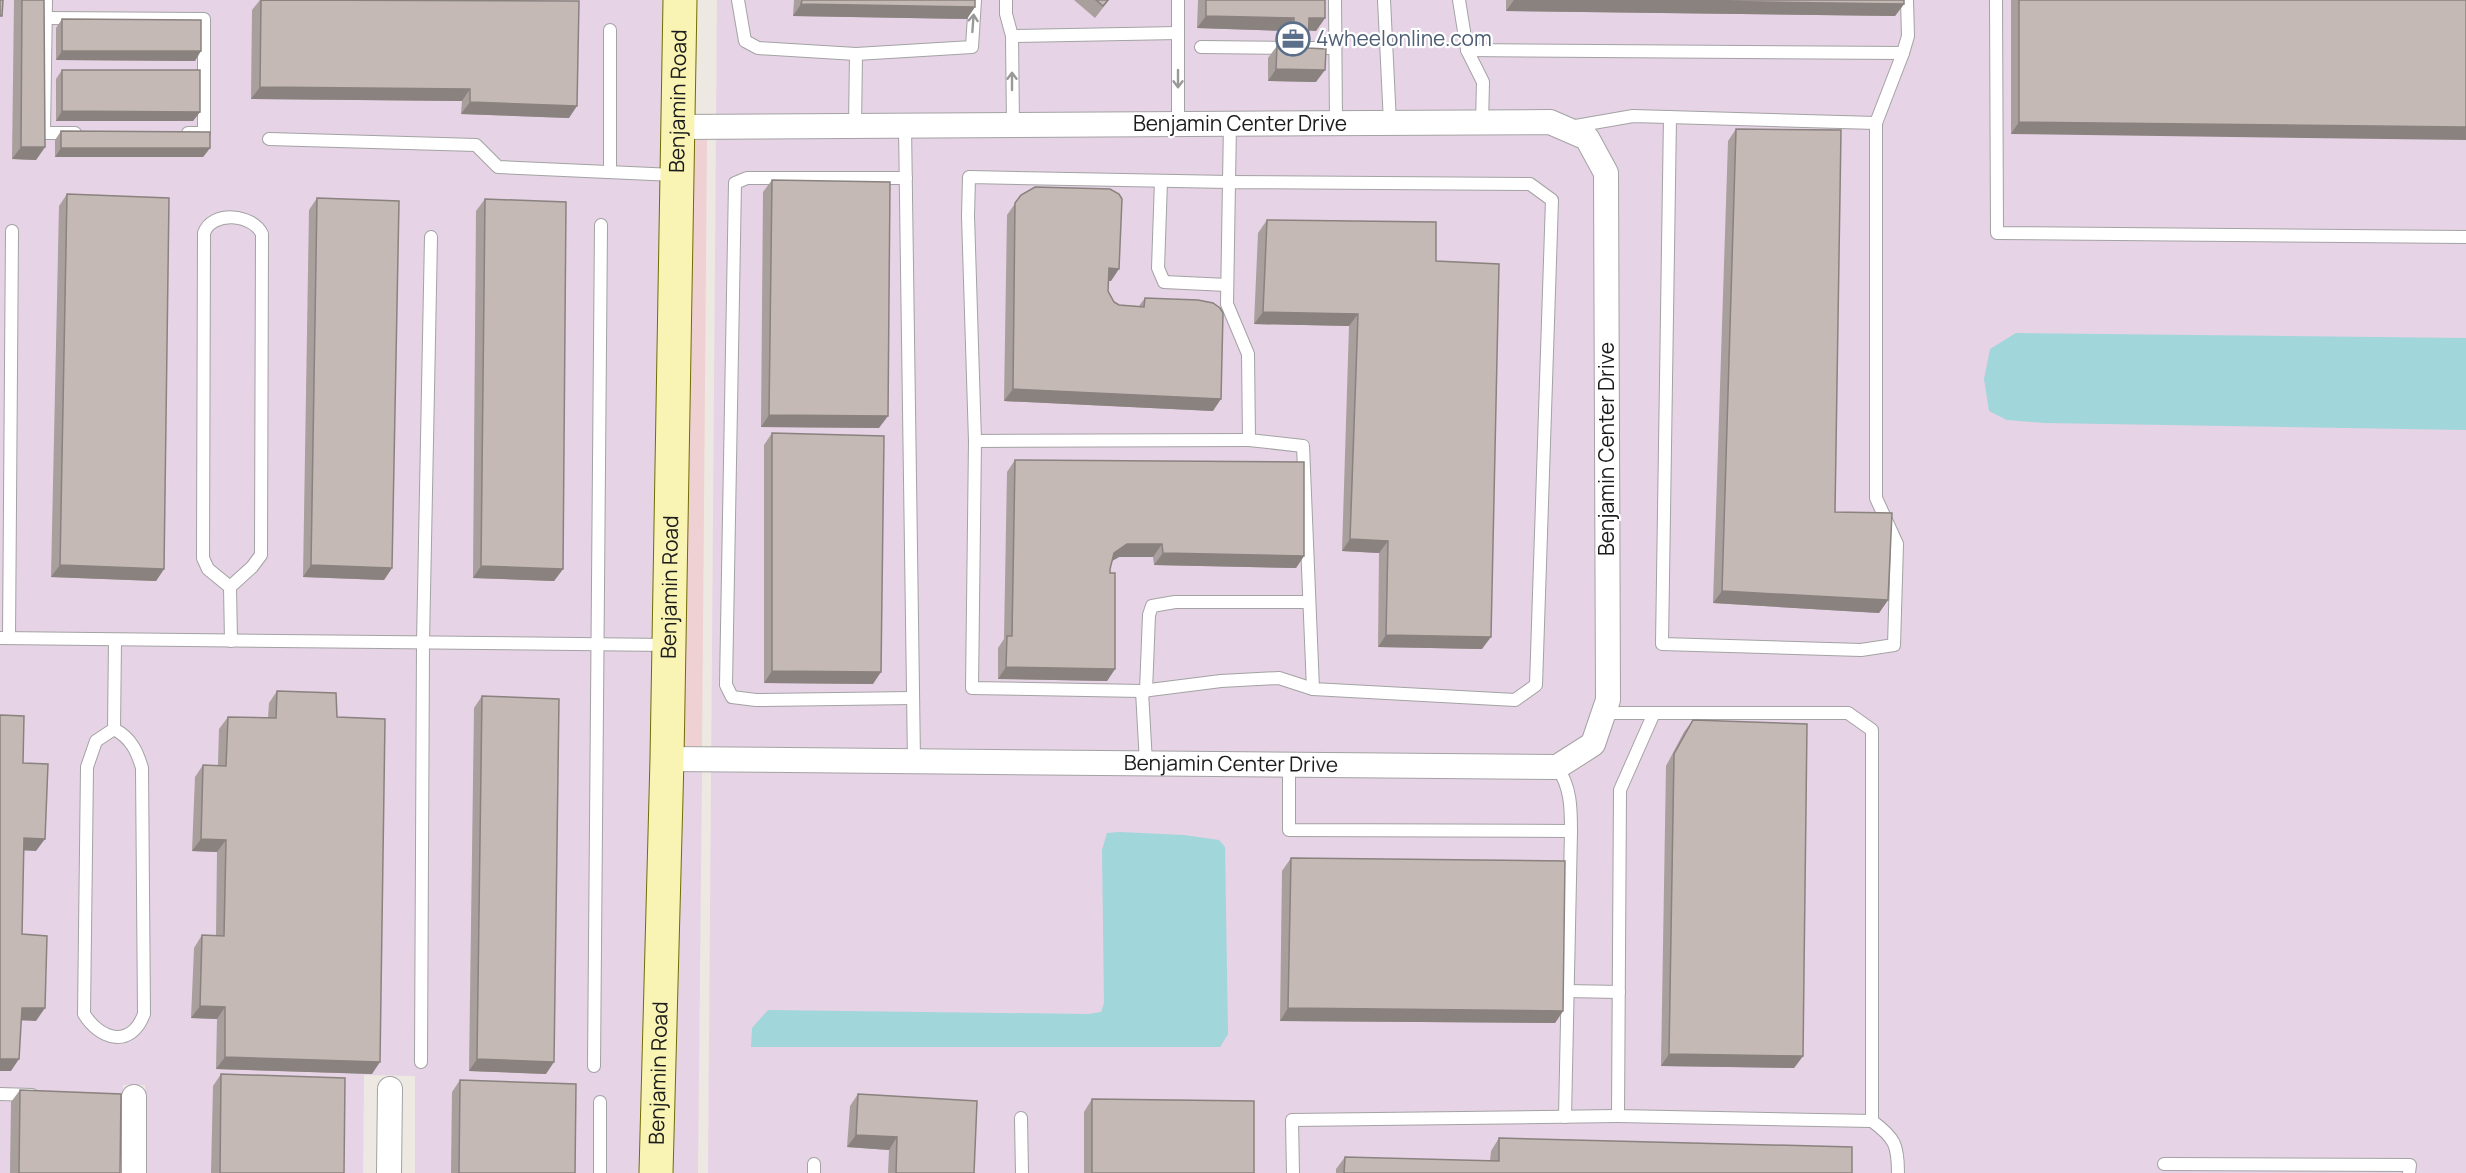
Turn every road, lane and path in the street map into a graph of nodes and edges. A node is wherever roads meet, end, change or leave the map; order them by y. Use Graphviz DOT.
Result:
graph roads {
  1 [pos="46,0"];
  2 [pos="680,0"];
  3 [pos="738,0"];
  4 [pos="975,0"];
  5 [pos="1006,0"];
  6 [pos="1178,0"];
  7 [pos="1335,0"];
  8 [pos="1384,0"];
  9 [pos="1459,0"];
  10 [pos="1907,0"];
  11 [pos="1996,0"];
  12 [pos="45,18"];
  13 [pos="610,30"];
  14 [pos="1178,33"];
  15 [pos="1012,36"];
  16 [pos="1201,47"];
  17 [pos="1285,48"];
  18 [pos="1300,48"];
  19 [pos="1335,48"];
  20 [pos="1467,50"];
  21 [pos="1903,52"];
  22 [pos="856,54"];
  23 [pos="1670,117"];
  24 [pos="1336,123"];
  25 [pos="1390,123"];
  26 [pos="1482,123"];
  27 [pos="1876,123"];
  28 [pos="1178,124"];
  29 [pos="1230,124"];
  30 [pos="1012,125"];
  31 [pos="855,126"];
  32 [pos="905,126"];
  33 [pos="676,127"];
  34 [pos="1563,128"];
  35 [pos="90,133"];
  36 [pos="170,133"];
  37 [pos="269,139"];
  38 [pos="610,172"];
  39 [pos="676,175"];
  40 [pos="906,178"];
  41 [pos="1161,180"];
  42 [pos="1229,182"];
  43 [pos="601,225"];
  44 [pos="12,231"];
  45 [pos="431,237"];
  46 [pos="2466,237"];
  47 [pos="1227,285"];
  48 [pos="1249,440"];
  49 [pos="975,441"];
  50 [pos="231,587"];
  51 [pos="1310,602"];
  52 [pos="5,638"];
  53 [pos="115,640"];
  54 [pos="231,640"];
  55 [pos="423,643"];
  56 [pos="596,644"];
  57 [pos="669,645"];
  58 [pos="1313,689"];
  59 [pos="1144,691"];
  60 [pos="913,698"];
  61 [pos="1604,712"];
  62 [pos="1654,712"];
  63 [pos="114,729"];
  64 [pos="668,759"];
  65 [pos="914,761"];
  66 [pos="1146,763"];
  67 [pos="1289,765"];
  68 [pos="1557,767"];
  69 [pos="1570,831"];
  70 [pos="1567,992"];
  71 [pos="1619,992"];
  72 [pos="422,1062"];
  73 [pos="594,1066"];
  74 [pos="390,1089"];
  75 [pos="0,1094"];
  76 [pos="45,1095"];
  77 [pos="128,1097"];
  78 [pos="600,1102"];
  79 [pos="1618,1116"];
  80 [pos="1565,1117"];
  81 [pos="1021,1118"];
  82 [pos="1872,1121"];
  83 [pos="2164,1164"];
  84 [pos="134,1173"];
  85 [pos="389,1173"];
  86 [pos="600,1173"];
  87 [pos="656,1173"];
  88 [pos="1022,1173"];
  89 [pos="1293,1173"];
  90 [pos="1898,1173"];
  91 [pos="2409,1173"];
  1 -- 12 [label="lane"];
  2 -- 33 [label="street, Benjamin Road"];
  3 -- 22 [label="lane"];
  22 -- 4 [label="lane, one-way"];
  5 -- 15 [label="lane"];
  6 -- 14 [label="lane"];
  7 -- 19 [label="lane"];
  8 -- 25 [label="lane"];
  9 -- 20 [label="lane"];
  10 -- 21 [label="lane"];
  11 -- 46 [label="lane"];
  12 -- 35 [label="lane"];
  12 -- 36 [label="lane"];
  13 -- 38 [label="lane"];
  14 -- 15 [label="lane"];
  14 -- 28 [label="lane, one-way"];
  30 -- 15 [label="lane, one-way"];
  16 -- 17 [label="lane"];
  18 -- 19 [label="lane"];
  19 -- 24 [label="lane"];
  20 -- 21 [label="lane"];
  20 -- 26 [label="lane"];
  21 -- 27 [label="lane"];
  22 -- 31 [label="lane"];
  23 -- 27 [label="lane"];
  23 -- 27 [label="lane"];
  23 -- 34 [label="lane"];
  24 -- 25 [label="street, Benjamin Center Drive"];
  24 -- 29 [label="street, Benjamin Center Drive"];
  25 -- 26 [label="street, Benjamin Center Drive"];
  26 -- 34 [label="street, Benjamin Center Drive"];
  28 -- 29 [label="street, Benjamin Center Drive"];
  28 -- 30 [label="street, Benjamin Center Drive"];
  29 -- 42 [label="lane"];
  30 -- 32 [label="street, Benjamin Center Drive"];
  31 -- 32 [label="street, Benjamin Center Drive"];
  31 -- 33 [label="street, Benjamin Center Drive"];
  32 -- 40 [label="lane"];
  33 -- 39 [label="street, Benjamin Road"];
  34 -- 61 [label="street, Benjamin Center Drive"];
  37 -- 38 [label="lane"];
  38 -- 39 [label="lane"];
  39 -- 57 [label="street, Benjamin Road"];
  40 -- 60 [label="lane"];
  40 -- 60 [label="lane"];
  41 -- 42 [label="lane"];
  41 -- 47 [label="lane"];
  41 -- 49 [label="lane"];
  42 -- 47 [label="lane"];
  42 -- 58 [label="lane"];
  43 -- 56 [label="lane"];
  44 -- 52 [label="lane"];
  45 -- 55 [label="lane"];
  47 -- 48 [label="lane"];
  48 -- 49 [label="lane"];
  48 -- 51 [label="lane"];
  49 -- 59 [label="lane"];
  50 -- 50 [label="lane"];
  50 -- 54 [label="lane"];
  51 -- 58 [label="lane"];
  51 -- 59 [label="lane"];
  52 -- 53 [label="lane"];
  53 -- 54 [label="lane"];
  53 -- 63 [label="lane"];
  54 -- 55 [label="lane"];
  55 -- 56 [label="lane"];
  55 -- 72 [label="lane"];
  56 -- 57 [label="lane"];
  56 -- 73 [label="lane"];
  57 -- 64 [label="street, Benjamin Road"];
  58 -- 59 [label="lane"];
  59 -- 66 [label="lane"];
  60 -- 65 [label="lane"];
  61 -- 62 [label="lane"];
  61 -- 68 [label="street, Benjamin Center Drive"];
  62 -- 71 [label="lane"];
  62 -- 82 [label="lane"];
  63 -- 63 [label="lane"];
  64 -- 65 [label="street, Benjamin Center Drive"];
  64 -- 87 [label="street, Benjamin Road"];
  65 -- 66 [label="street, Benjamin Center Drive"];
  66 -- 67 [label="street, Benjamin Center Drive"];
  67 -- 68 [label="street, Benjamin Center Drive"];
  67 -- 69 [label="lane"];
  68 -- 69 [label="lane"];
  69 -- 70 [label="lane"];
  70 -- 71 [label="lane"];
  70 -- 80 [label="lane"];
  71 -- 79 [label="lane"];
  74 -- 85 [label="street"];
  75 -- 76 [label="lane"];
  77 -- 84 [label="street"];
  78 -- 86 [label="lane"];
  79 -- 80 [label="lane"];
  79 -- 82 [label="lane"];
  80 -- 89 [label="lane"];
  81 -- 88 [label="lane"];
  82 -- 90 [label="lane"];
  83 -- 91 [label="lane"];
}
